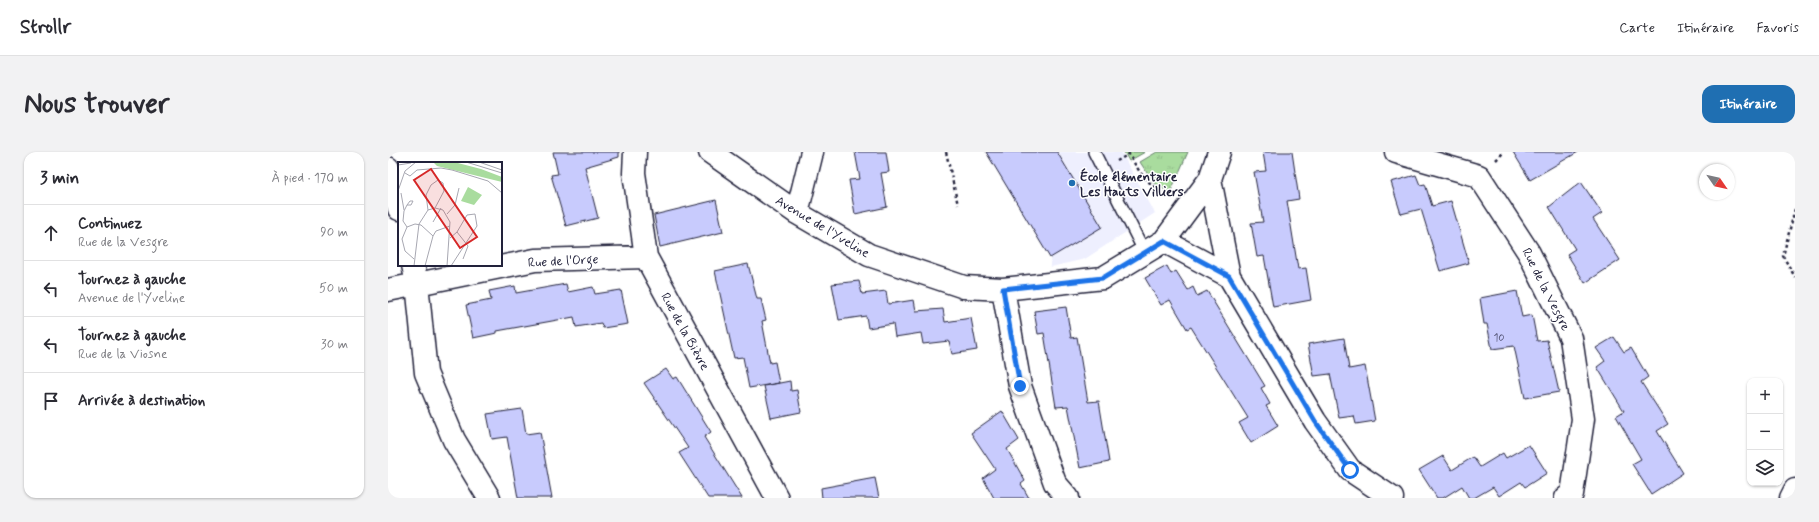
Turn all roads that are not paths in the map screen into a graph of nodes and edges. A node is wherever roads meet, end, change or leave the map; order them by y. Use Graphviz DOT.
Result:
graph roads {
  1 [pos="635,152"];
  2 [pos="710,152"];
  3 [pos="812,152"];
  4 [pos="1094,152"];
  5 [pos="1219,152"];
  6 [pos="1396,152"];
  7 [pos="388,168"];
  8 [pos="1210,179"];
  9 [pos="398,205"];
  10 [pos="797,213"];
  11 [pos="1164,241"];
  12 [pos="1145,253"];
  13 [pos="646,258"];
  14 [pos="502,264"];
  15 [pos="484,266"];
  16 [pos="415,274"];
  17 [pos="1229,276"];
  18 [pos="1003,289"];
  19 [pos="388,290"];
  20 [pos="1795,490"];
  21 [pos="489,498"];
  22 [pos="777,498"];
  23 [pos="1068,498"];
  24 [pos="1392,498"];
  25 [pos="1566,498"];
  26 [pos="1791,498"];
  1 -- 13 [label="street, Rue de la Bièvre"];
  2 -- 10 [label="street, Avenue de l'Yveline"];
  3 -- 10 [label="street"];
  4 -- 12 [label="lane"];
  5 -- 8 [label="street, Avenue de l'Yveline"];
  6 -- 25 [label="street, Rue de la Vesgre"];
  7 -- 9 [label="street"];
  8 -- 11 [label="street, Avenue de l'Yveline"];
  8 -- 17 [label="street"];
  10 -- 18 [label="street, Avenue de l'Yveline"];
  11 -- 12 [label="street, Avenue de l'Yveline"];
  11 -- 17 [label="street"];
  12 -- 18 [label="street, Avenue de l'Yveline"];
  13 -- 14 [label="street, Rue de l'Orge"];
  13 -- 22 [label="street, Rue de la Bièvre"];
  15 -- 16 [label="street, Rue de l'Orge"];
  16 -- 19 [label="street, Rue de l'Orge"];
  16 -- 21 [label="street"];
  17 -- 24 [label="street"];
  18 -- 23 [label="street"];
  20 -- 26 [label="street"];
}
